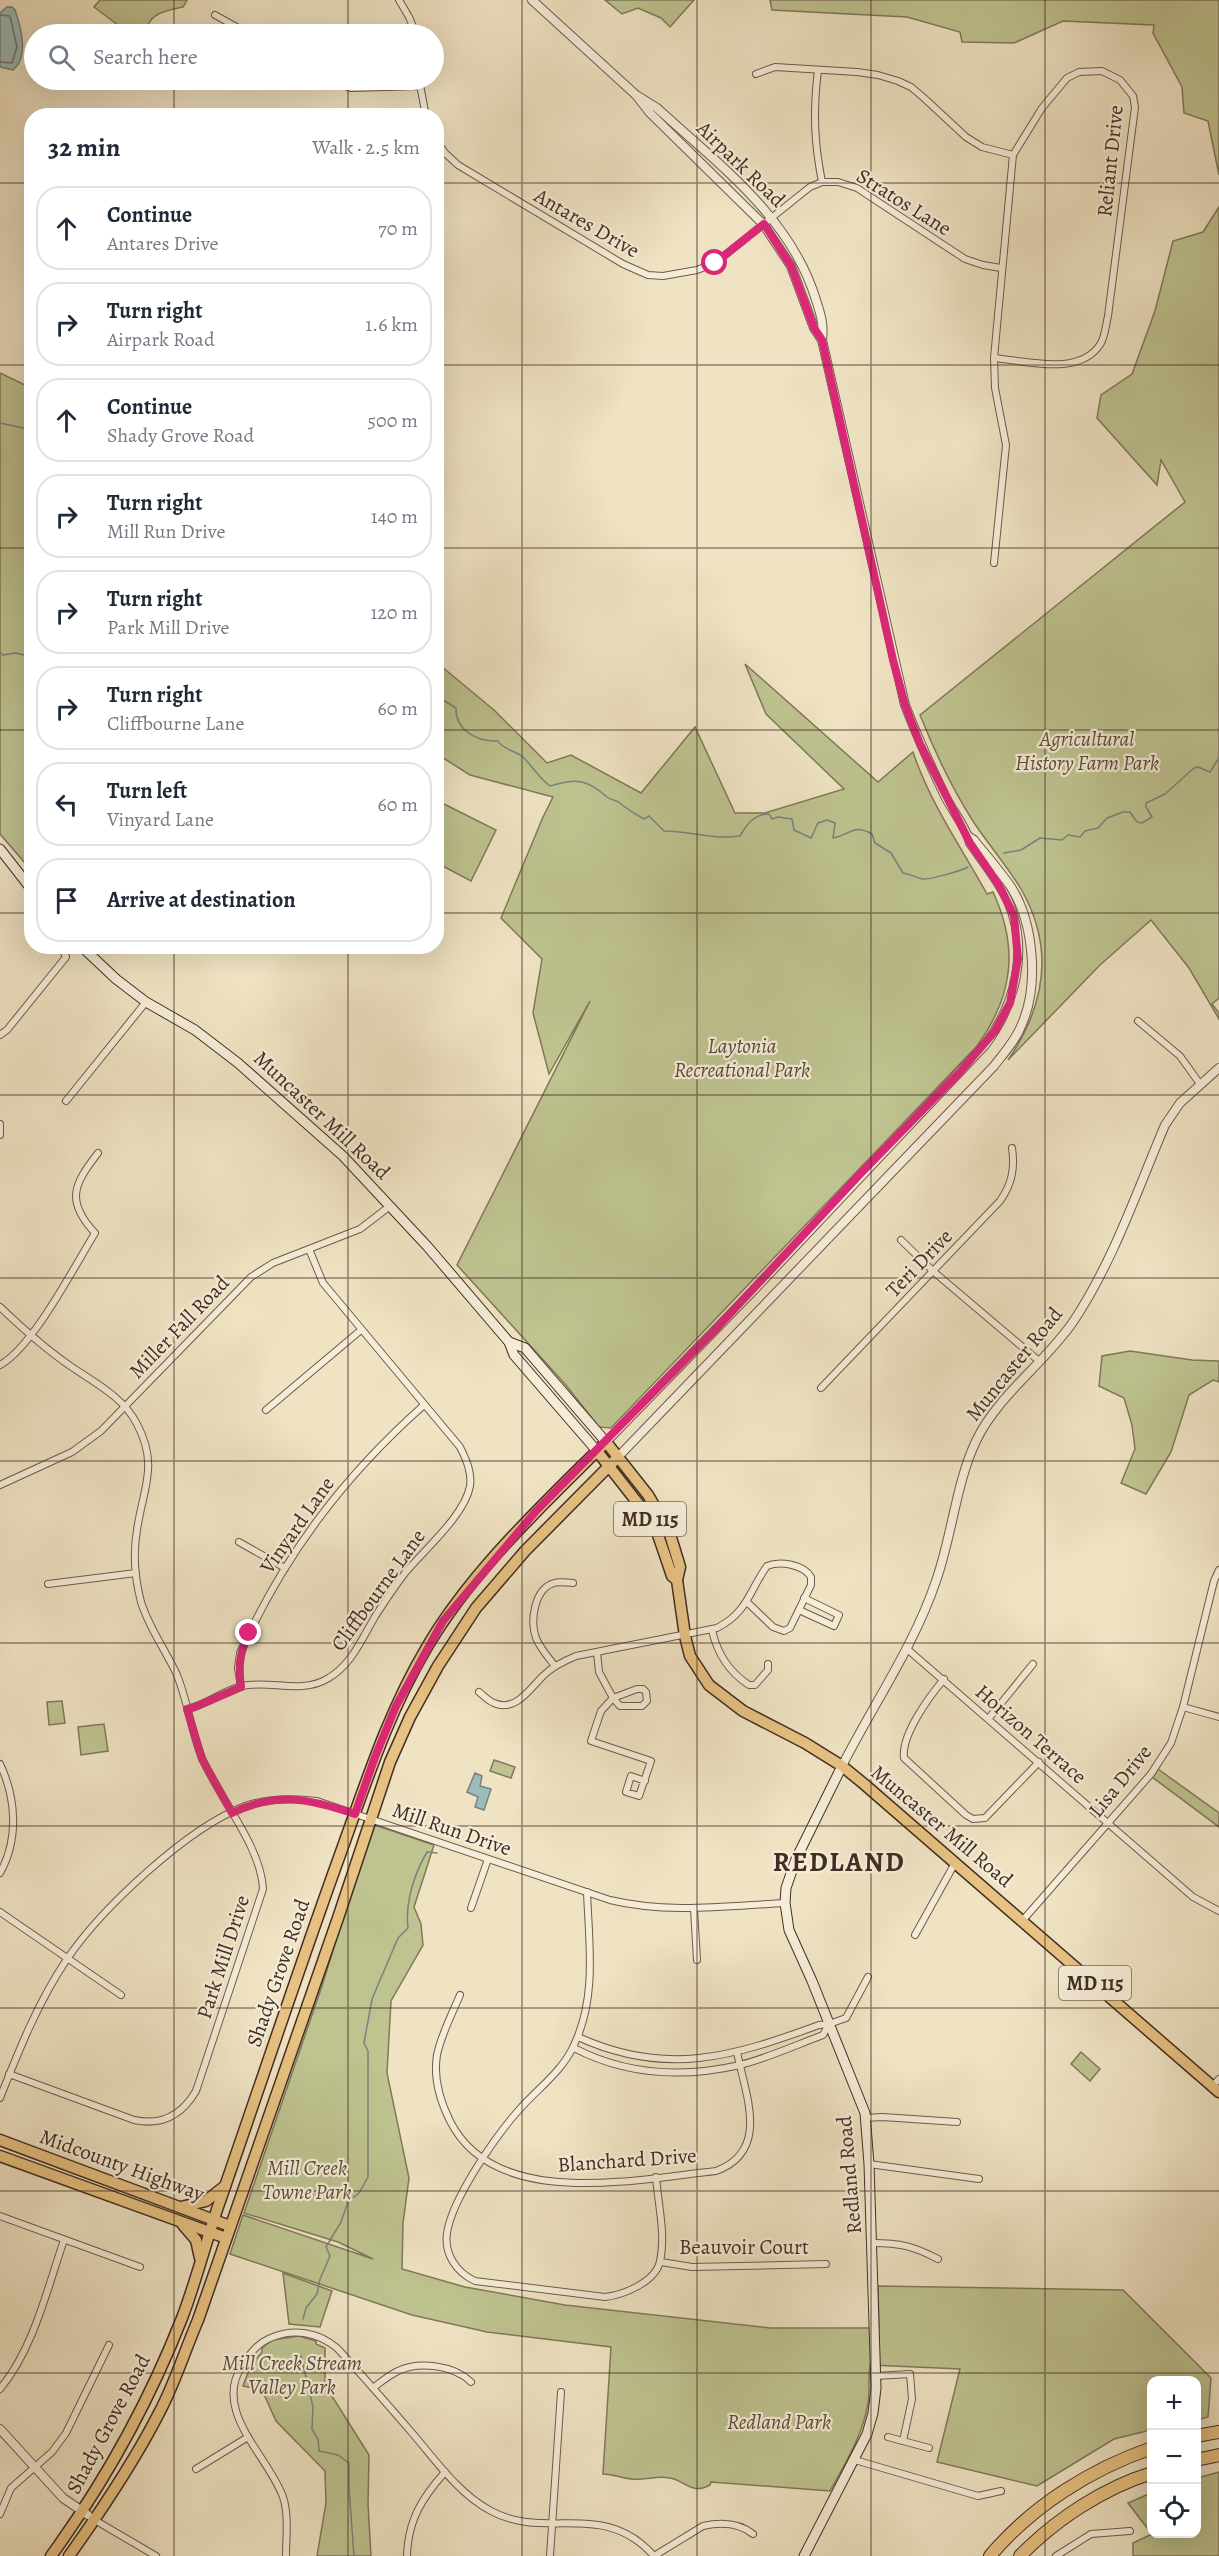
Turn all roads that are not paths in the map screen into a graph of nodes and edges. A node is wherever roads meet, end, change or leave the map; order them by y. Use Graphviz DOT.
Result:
graph roads {
  1 [pos="399,0"];
  2 [pos="532,0"];
  3 [pos="215,15"];
  4 [pos="231,24"];
  5 [pos="412,24"];
  6 [pos="818,70"];
  7 [pos="756,74"];
  8 [pos="421,90"];
  9 [pos="636,95"];
  10 [pos="425,108"];
  11 [pos="444,152"];
  12 [pos="1013,155"];
  13 [pos="822,182"];
  14 [pos="772,217"];
  15 [pos="764,224"];
  16 [pos="1001,268"];
  17 [pos="822,340"];
  18 [pos="994,357"];
  19 [pos="994,563"];
  20 [pos="968,836"];
  21 [pos="0,849"];
  22 [pos="24,880"];
  23 [pos="64,954"];
  24 [pos="89,954"];
  25 [pos="146,1002"];
  26 [pos="1138,1021"];
  27 [pos="0,1035"];
  28 [pos="1219,1068"];
  29 [pos="1200,1084"];
  30 [pos="66,1101"];
  31 [pos="0,1124"];
  32 [pos="0,1135"];
  33 [pos="1012,1148"];
  34 [pos="98,1153"];
  35 [pos="390,1206"];
  36 [pos="901,1240"];
  37 [pos="309,1249"];
  38 [pos="934,1272"];
  39 [pos="0,1307"];
  40 [pos="361,1330"];
  41 [pos="31,1336"];
  42 [pos="509,1342"];
  43 [pos="1039,1361"];
  44 [pos="0,1365"];
  45 [pos="821,1388"];
  46 [pos="424,1405"];
  47 [pos="125,1406"];
  48 [pos="266,1410"];
  49 [pos="606,1442"];
  50 [pos="597,1451"];
  51 [pos="618,1457"];
  52 [pos="609,1467"];
  53 [pos="0,1485"];
  54 [pos="239,1542"];
  55 [pos="285,1568"];
  56 [pos="1219,1570"];
  57 [pos="136,1573"];
  58 [pos="677,1580"];
  59 [pos="573,1583"];
  60 [pos="48,1584"];
  61 [pos="804,1598"];
  62 [pos="747,1602"];
  63 [pos="799,1610"];
  64 [pos="712,1630"];
  65 [pos="685,1636"];
  66 [pos="906,1648"];
  67 [pos="597,1652"];
  68 [pos="768,1664"];
  69 [pos="1033,1664"];
  70 [pos="555,1666"];
  71 [pos="944,1679"];
  72 [pos="241,1687"];
  73 [pos="479,1692"];
  74 [pos="613,1698"];
  75 [pos="1183,1707"];
  76 [pos="187,1709"];
  77 [pos="1219,1717"];
  78 [pos="989,1718"];
  79 [pos="1039,1762"];
  80 [pos="0,1764"];
  81 [pos="842,1766"];
  82 [pos="645,1781"];
  83 [pos="232,1813"];
  84 [pos="355,1814"];
  85 [pos="370,1819"];
  86 [pos="1108,1823"];
  87 [pos="488,1859"];
  88 [pos="955,1863"];
  89 [pos="0,1873"];
  90 [pos="587,1892"];
  91 [pos="785,1904"];
  92 [pos="471,1908"];
  93 [pos="694,1909"];
  94 [pos="1219,1911"];
  95 [pos="0,1912"];
  96 [pos="1023,1920"];
  97 [pos="915,1935"];
  98 [pos="67,1958"];
  99 [pos="697,1960"];
  100 [pos="868,1977"];
  101 [pos="121,1995"];
  102 [pos="460,1995"];
  103 [pos="829,2024"];
  104 [pos="578,2037"];
  105 [pos="574,2048"];
  106 [pos="737,2052"];
  107 [pos="740,2065"];
  108 [pos="9,2074"];
  109 [pos="1217,2086"];
  110 [pos="0,2098"];
  111 [pos="865,2118"];
  112 [pos="957,2122"];
  113 [pos="0,2140"];
  114 [pos="0,2156"];
  115 [pos="483,2157"];
  116 [pos="869,2164"];
  117 [pos="656,2177"];
  118 [pos="979,2179"];
  119 [pos="225,2186"];
  120 [pos="180,2208"];
  121 [pos="0,2216"];
  122 [pos="213,2220"];
  123 [pos="176,2221"];
  124 [pos="230,2226"];
  125 [pos="209,2233"];
  126 [pos="226,2238"];
  127 [pos="64,2240"];
  128 [pos="872,2244"];
  129 [pos="938,2259"];
  130 [pos="200,2261"];
  131 [pos="661,2262"];
  132 [pos="826,2264"];
  133 [pos="141,2267"];
  134 [pos="109,2345"];
  135 [pos="876,2376"];
  136 [pos="471,2382"];
  137 [pos="373,2388"];
  138 [pos="0,2390"];
  139 [pos="561,2392"];
  140 [pos="0,2429"];
  141 [pos="1219,2432"];
  142 [pos="1201,2435"];
  143 [pos="248,2436"];
  144 [pos="888,2437"];
  145 [pos="903,2441"];
  146 [pos="929,2448"];
  147 [pos="1147,2450"];
  148 [pos="1219,2455"];
  149 [pos="1201,2459"];
  150 [pos="855,2460"];
  151 [pos="34,2467"];
  152 [pos="196,2469"];
  153 [pos="445,2472"];
  154 [pos="1147,2475"];
  155 [pos="1001,2491"];
  156 [pos="0,2514"];
  157 [pos="88,2516"];
  158 [pos="553,2523"];
  159 [pos="1130,2531"];
  160 [pos="753,2534"];
  161 [pos="147,2554"];
  162 [pos="51,2556"];
  163 [pos="69,2556"];
  164 [pos="156,2556"];
  165 [pos="285,2556"];
  166 [pos="407,2556"];
  167 [pos="550,2556"];
  168 [pos="654,2556"];
  169 [pos="804,2556"];
  170 [pos="990,2556"];
  171 [pos="1020,2556"];
  172 [pos="1056,2556"];
  1 -- 5 [label="street"];
  2 -- 9 [label="street, Airpark Road"];
  3 -- 4 [label="street"];
  6 -- 7 [label="street"];
  6 -- 12 [label="street"];
  6 -- 13 [label="street"];
  8 -- 10 [label="street"];
  9 -- 14 [label="street, Airpark Road"];
  9 -- 15 [label="street, Airpark Road"];
  11 -- 15 [label="street, Antares Drive"];
  12 -- 16 [label="street, Reliant Drive"];
  12 -- 18 [label="street, Reliant Drive"];
  13 -- 14 [label="street, Stratos Lane"];
  13 -- 16 [label="street, Stratos Lane"];
  14 -- 15 [label="street, Stratos Lane"];
  14 -- 17 [label="street, Airpark Road"];
  15 -- 17 [label="street, Airpark Road"];
  16 -- 18 [label="street, Reliant Drive"];
  17 -- 20 [label="street, Airpark Road"];
  18 -- 19 [label="street, Reliant Drive"];
  20 -- 49 [label="street, Airpark Road"];
  20 -- 51 [label="street, Airpark Road"];
  21 -- 22 [label="main road"];
  23 -- 27 [label="street"];
  24 -- 25 [label="main road, Muncaster Mill Road / MD 115"];
  25 -- 30 [label="street"];
  25 -- 35 [label="main road, Muncaster Mill Road / MD 115"];
  26 -- 29 [label="street"];
  28 -- 29 [label="street, Muncaster Road"];
  29 -- 43 [label="street, Muncaster Road"];
  31 -- 32 [label="street"];
  33 -- 38 [label="street, Teri Drive"];
  34 -- 41 [label="street"];
  35 -- 37 [label="street, Miller Fall Road"];
  35 -- 42 [label="main road, Muncaster Mill Road / MD 115"];
  36 -- 38 [label="street"];
  37 -- 40 [label="street, Cliffbourne Lane"];
  37 -- 47 [label="street, Miller Fall Road"];
  38 -- 43 [label="street"];
  38 -- 45 [label="street, Teri Drive"];
  39 -- 41 [label="street"];
  40 -- 46 [label="street, Cliffbourne Lane"];
  40 -- 48 [label="street"];
  41 -- 44 [label="street"];
  41 -- 47 [label="street"];
  42 -- 49 [label="main road, Muncaster Mill Road / MD 115"];
  42 -- 50 [label="main road, Muncaster Mill Road / MD 115"];
  43 -- 66 [label="street, Muncaster Road"];
  46 -- 55 [label="street, Vinyard Lane"];
  46 -- 72 [label="street, Cliffbourne Lane"];
  47 -- 53 [label="street, Miller Fall Road"];
  47 -- 57 [label="street, Park Mill Drive"];
  49 -- 50 [label="main road, Shady Grove Road"];
  49 -- 51 [label="main road, Muncaster Mill Road / MD 115"];
  50 -- 52 [label="main road, Muncaster Mill Road / MD 115"];
  50 -- 84 [label="main road, Shady Grove Road"];
  51 -- 52 [label="main road, Shady Grove Road"];
  51 -- 58 [label="main road, Muncaster Mill Road / MD 115"];
  52 -- 58 [label="main road, Muncaster Mill Road / MD 115"];
  52 -- 85 [label="main road, Shady Grove Road"];
  54 -- 55 [label="street"];
  55 -- 72 [label="street, Vinyard Lane"];
  56 -- 75 [label="street, Lisa Drive"];
  57 -- 60 [label="street"];
  57 -- 76 [label="street, Park Mill Drive"];
  58 -- 65 [label="main road, Muncaster Mill Road / MD 115"];
  59 -- 70 [label="street"];
  61 -- 62 [label="street"];
  61 -- 63 [label="street"];
  61 -- 63 [label="street"];
  62 -- 63 [label="street"];
  62 -- 64 [label="street"];
  64 -- 65 [label="street"];
  64 -- 68 [label="street"];
  65 -- 67 [label="street"];
  65 -- 81 [label="main road, Muncaster Mill Road / MD 115"];
  66 -- 71 [label="street, Horizon Terrace"];
  66 -- 81 [label="street, Muncaster Road"];
  67 -- 70 [label="street"];
  67 -- 74 [label="street"];
  69 -- 78 [label="street"];
  70 -- 73 [label="street"];
  71 -- 78 [label="street, Horizon Terrace"];
  71 -- 79 [label="street"];
  72 -- 76 [label="street, Cliffbourne Lane"];
  74 -- 74 [label="street"];
  74 -- 82 [label="street"];
  75 -- 77 [label="street"];
  75 -- 86 [label="street, Lisa Drive"];
  76 -- 83 [label="street, Park Mill Drive"];
  78 -- 79 [label="street, Horizon Terrace"];
  79 -- 86 [label="street, Horizon Terrace"];
  80 -- 89 [label="street"];
  81 -- 88 [label="main road, Muncaster Mill Road / MD 115"];
  81 -- 91 [label="main road, Redland Road"];
  83 -- 84 [label="street, Mill Run Drive"];
  83 -- 98 [label="street, Mill Run Drive"];
  83 -- 108 [label="street, Park Mill Drive"];
  84 -- 85 [label="street, Mill Run Drive"];
  84 -- 119 [label="main road, Shady Grove Road"];
  85 -- 87 [label="street, Mill Run Drive"];
  85 -- 124 [label="main road, Shady Grove Road"];
  86 -- 94 [label="street, Horizon Terrace"];
  86 -- 96 [label="street, Lisa Drive"];
  87 -- 90 [label="street, Mill Run Drive"];
  87 -- 92 [label="street"];
  88 -- 96 [label="main road, Muncaster Mill Road / MD 115"];
  88 -- 97 [label="street"];
  90 -- 93 [label="street, Mill Run Drive"];
  90 -- 104 [label="street"];
  91 -- 93 [label="street, Mill Run Drive"];
  91 -- 103 [label="main road, Redland Road"];
  93 -- 99 [label="street"];
  95 -- 98 [label="street"];
  96 -- 109 [label="main road, Muncaster Mill Road / MD 115"];
  98 -- 101 [label="street"];
  98 -- 108 [label="street, Mill Run Drive"];
  100 -- 103 [label="street"];
  102 -- 115 [label="street, Blanchard Drive"];
  103 -- 106 [label="street"];
  103 -- 107 [label="street"];
  103 -- 111 [label="main road, Redland Road"];
  104 -- 105 [label="street"];
  104 -- 106 [label="street"];
  105 -- 107 [label="street"];
  105 -- 115 [label="street"];
  106 -- 107 [label="street, Blanchard Drive"];
  107 -- 117 [label="street, Blanchard Drive"];
  108 -- 110 [label="street, Mill Run Drive"];
  111 -- 112 [label="street"];
  111 -- 116 [label="main road, Redland Road"];
  113 -- 120 [label="main road, Midcounty Highway"];
  114 -- 123 [label="main road, Midcounty Highway"];
  115 -- 117 [label="street, Blanchard Drive"];
  115 -- 131 [label="street"];
  116 -- 118 [label="street"];
  116 -- 128 [label="main road, Redland Road"];
  117 -- 131 [label="street"];
  119 -- 120 [label="main road"];
  119 -- 122 [label="main road, Shady Grove Road"];
  120 -- 122 [label="main road, Midcounty Highway"];
  121 -- 127 [label="street"];
  122 -- 124 [label="main road, Midcounty Highway"];
  122 -- 125 [label="main road, Shady Grove Road"];
  123 -- 125 [label="main road, Midcounty Highway"];
  123 -- 130 [label="main road"];
  124 -- 126 [label="main road, Shady Grove Road"];
  125 -- 126 [label="main road, Midcounty Highway"];
  125 -- 130 [label="main road, Shady Grove Road"];
  126 -- 157 [label="main road, Shady Grove Road"];
  127 -- 133 [label="street"];
  127 -- 138 [label="street"];
  128 -- 129 [label="street"];
  128 -- 135 [label="main road, Redland Road"];
  130 -- 157 [label="main road, Shady Grove Road"];
  131 -- 132 [label="street, Beauvoir Court"];
  134 -- 151 [label="street"];
  135 -- 145 [label="street"];
  135 -- 150 [label="main road, Redland Road"];
  136 -- 137 [label="street"];
  137 -- 143 [label="street"];
  137 -- 153 [label="street"];
  139 -- 158 [label="street"];
  140 -- 151 [label="street"];
  141 -- 142 [label="highway"];
  143 -- 152 [label="street"];
  143 -- 165 [label="street"];
  144 -- 145 [label="street"];
  145 -- 146 [label="street"];
  147 -- 170 [label="highway"];
  148 -- 149 [label="highway"];
  150 -- 155 [label="street"];
  150 -- 169 [label="main road, Redland Road"];
  151 -- 156 [label="street"];
  151 -- 157 [label="street"];
  153 -- 158 [label="street"];
  153 -- 166 [label="street"];
  154 -- 171 [label="highway"];
  157 -- 161 [label="street"];
  157 -- 162 [label="main road, Shady Grove Road"];
  157 -- 163 [label="main road, Shady Grove Road"];
  158 -- 167 [label="street"];
  158 -- 168 [label="street"];
  159 -- 172 [label="street"];
  160 -- 168 [label="street"];
  161 -- 164 [label="street"];
}
